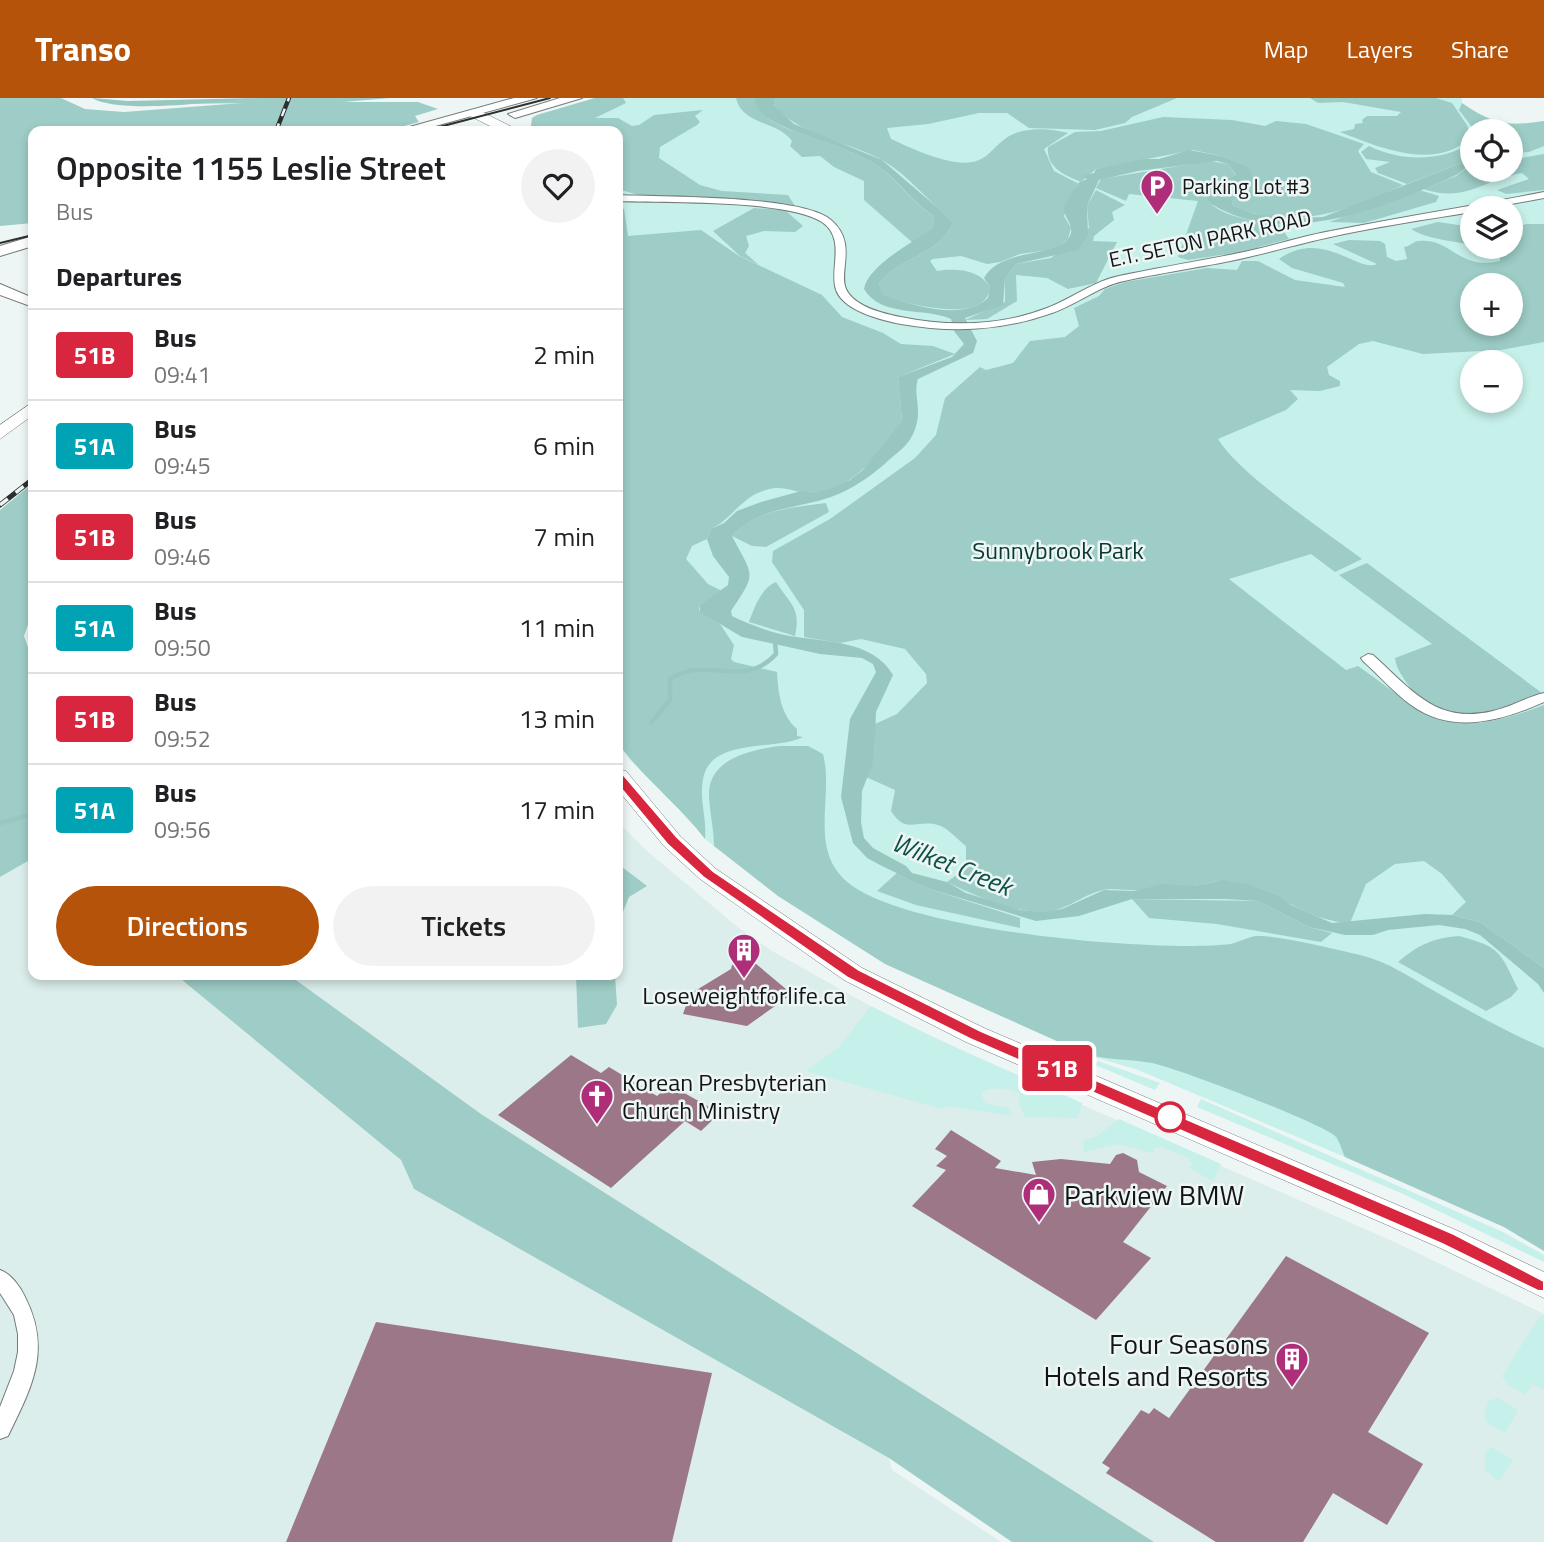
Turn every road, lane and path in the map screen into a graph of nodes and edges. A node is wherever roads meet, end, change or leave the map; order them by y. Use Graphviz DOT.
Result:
graph roads {
  1 [pos="530,98"];
  2 [pos="575,98"];
  3 [pos="474,113"];
  4 [pos="488,121"];
  5 [pos="422,126"];
  6 [pos="472,126"];
  7 [pos="490,126"];
  8 [pos="1544,195"];
  9 [pos="623,198"];
  10 [pos="1523,199"];
  11 [pos="1460,211"];
  12 [pos="28,230"];
  13 [pos="0,237"];
  14 [pos="28,241"];
  15 [pos="0,249"];
  16 [pos="0,289"];
  17 [pos="28,301"];
  18 [pos="0,302"];
  19 [pos="28,303"];
  20 [pos="28,411"];
  21 [pos="0,434"];
  22 [pos="1368,658"];
  23 [pos="1544,697"];
  24 [pos="623,782"];
  25 [pos="0,1278"];
  26 [pos="1544,1286"];
  27 [pos="0,1429"];
  1 -- 3 [label="main road"];
  2 -- 4 [label="main road"];
  3 -- 4 [label="main road"];
  3 -- 5 [label="main road"];
  4 -- 6 [label="main road"];
  4 -- 7 [label="main road"];
  8 -- 10 [label="street, E.T. SETON PARK ROAD"];
  9 -- 11 [label="street, E.T. SETON PARK ROAD"];
  12 -- 13 [label="main road"];
  14 -- 15 [label="main road"];
  16 -- 17 [label="main road"];
  18 -- 19 [label="main road"];
  20 -- 21 [label="main road"];
  22 -- 23 [label="street"];
  24 -- 26 [label="main road"];
  25 -- 27 [label="street"];
}
